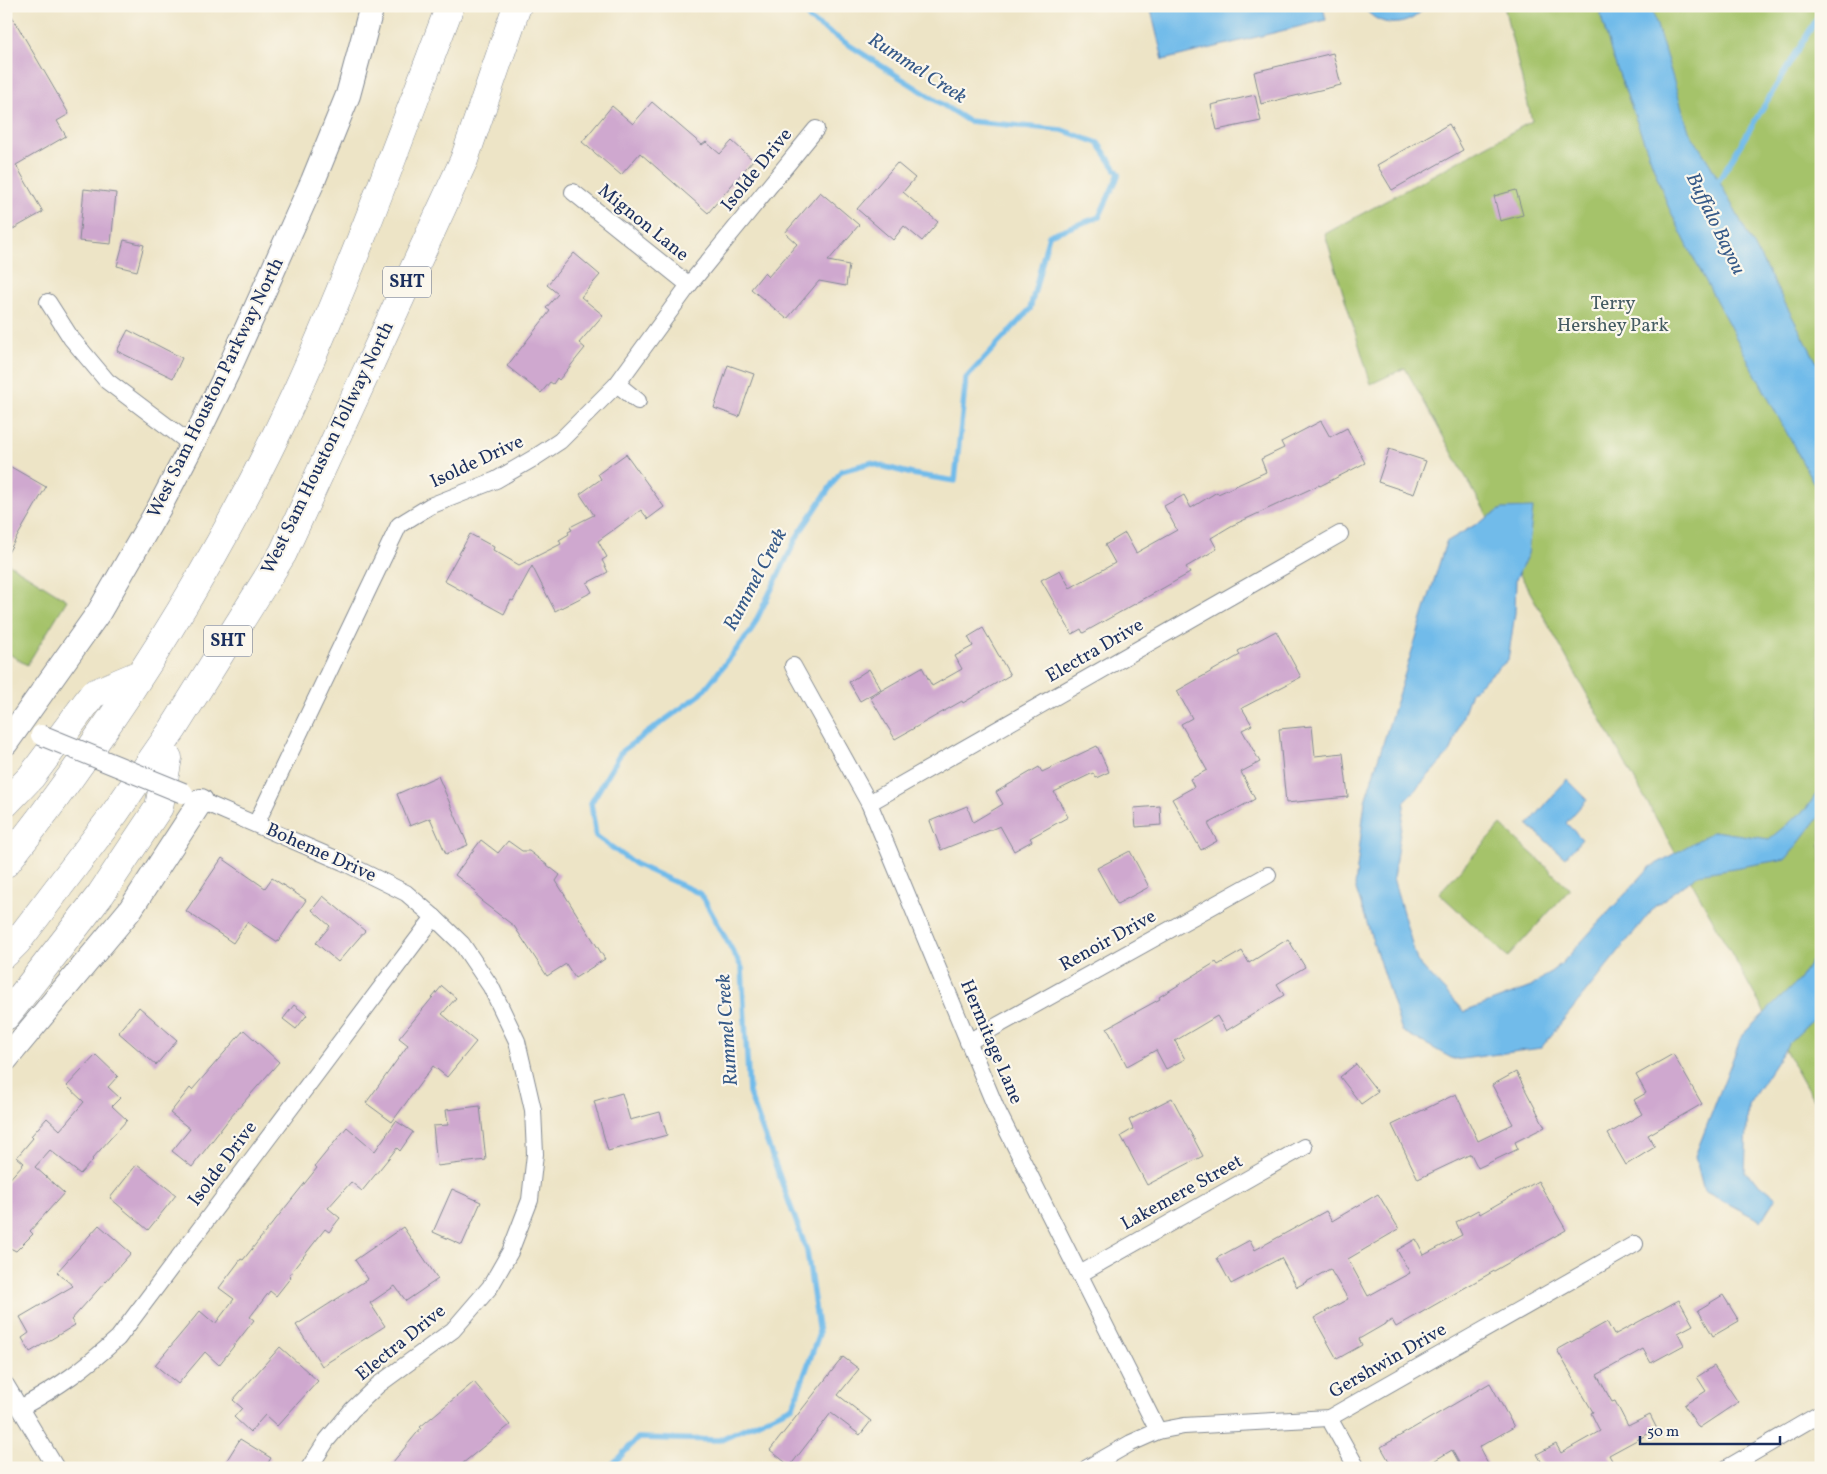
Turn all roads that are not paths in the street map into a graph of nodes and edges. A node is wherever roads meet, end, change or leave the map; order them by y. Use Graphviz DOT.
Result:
graph roads {
  1 [pos="372,6"];
  2 [pos="450,6"];
  3 [pos="517,6"];
  4 [pos="816,129"];
  5 [pos="573,192"];
  6 [pos="689,285"];
  7 [pos="48,302"];
  8 [pos="617,384"];
  9 [pos="638,401"];
  10 [pos="192,445"];
  11 [pos="1340,534"];
  12 [pos="793,666"];
  13 [pos="140,674"];
  14 [pos="173,729"];
  15 [pos="13,734"];
  16 [pos="41,735"];
  17 [pos="192,797"];
  18 [pos="869,803"];
  19 [pos="6,804"];
  20 [pos="256,824"];
  21 [pos="6,863"];
  22 [pos="1268,875"];
  23 [pos="434,917"];
  24 [pos="6,953"];
  25 [pos="6,1016"];
  26 [pos="968,1042"];
  27 [pos="6,1059"];
  28 [pos="1304,1147"];
  29 [pos="1635,1244"];
  30 [pos="1080,1274"];
  31 [pos="6,1385"];
  32 [pos="20,1408"];
  33 [pos="1818,1415"];
  34 [pos="1329,1418"];
  35 [pos="1158,1431"];
  36 [pos="56,1468"];
  37 [pos="309,1468"];
  38 [pos="1087,1468"];
  39 [pos="1357,1468"];
  40 [pos="1727,1468"];
  1 -- 10 [label="main road, West Sam Houston Parkway North"];
  2 -- 13 [label="highway"];
  3 -- 14 [label="highway, West Sam Houston Tollway North / SHT"];
  4 -- 6 [label="street, Isolde Drive"];
  5 -- 6 [label="street, Mignon Lane"];
  6 -- 8 [label="street, Isolde Drive"];
  7 -- 10 [label="street"];
  8 -- 9 [label="street"];
  8 -- 20 [label="street, Isolde Drive"];
  10 -- 15 [label="main road, West Sam Houston Parkway North"];
  11 -- 18 [label="street, Electra Drive"];
  12 -- 18 [label="street, Hermitage Lane"];
  13 -- 19 [label="highway"];
  13 -- 21 [label="highway"];
  14 -- 24 [label="highway, West Sam Houston Tollway North / SHT"];
  14 -- 25 [label="highway"];
  16 -- 17 [label="street, Boheme Drive, bridge"];
  17 -- 20 [label="street, Boheme Drive"];
  17 -- 27 [label="main road"];
  18 -- 26 [label="street, Hermitage Lane"];
  20 -- 23 [label="street, Boheme Drive"];
  22 -- 26 [label="street, Renoir Drive"];
  23 -- 32 [label="street, Isolde Drive"];
  23 -- 37 [label="street, Electra Drive"];
  26 -- 30 [label="street, Hermitage Lane"];
  28 -- 30 [label="street, Lakemere Street"];
  29 -- 34 [label="street, Gershwin Drive"];
  30 -- 35 [label="street, Hermitage Lane"];
  31 -- 32 [label="street"];
  32 -- 36 [label="street"];
  33 -- 40 [label="street"];
  34 -- 35 [label="street, Gershwin Drive"];
  34 -- 39 [label="street"];
  35 -- 38 [label="street, Gershwin Drive"];
}
